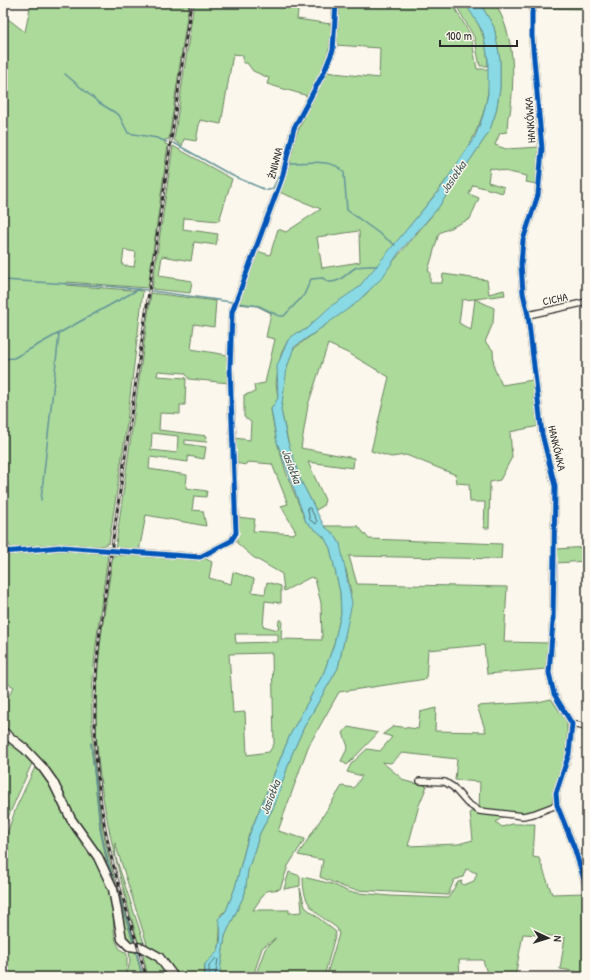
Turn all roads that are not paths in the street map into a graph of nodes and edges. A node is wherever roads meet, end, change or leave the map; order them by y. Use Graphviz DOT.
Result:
graph roads {
  1 [pos="336,3"];
  2 [pos="534,3"];
  3 [pos="587,302"];
  4 [pos="528,315"];
  5 [pos="3,552"];
  6 [pos="572,724"];
  7 [pos="587,727"];
  8 [pos="3,732"];
  9 [pos="420,781"];
  10 [pos="556,805"];
  11 [pos="587,889"];
  12 [pos="174,977"];
  1 -- 5 [label="street, ŻNIWNA"];
  2 -- 4 [label="street, HANKÓWKA"];
  3 -- 4 [label="street, CICHA"];
  4 -- 6 [label="street, HANKÓWKA"];
  6 -- 7 [label="street"];
  6 -- 10 [label="street"];
  8 -- 12 [label="street"];
  9 -- 10 [label="street"];
  10 -- 11 [label="street"];
}
